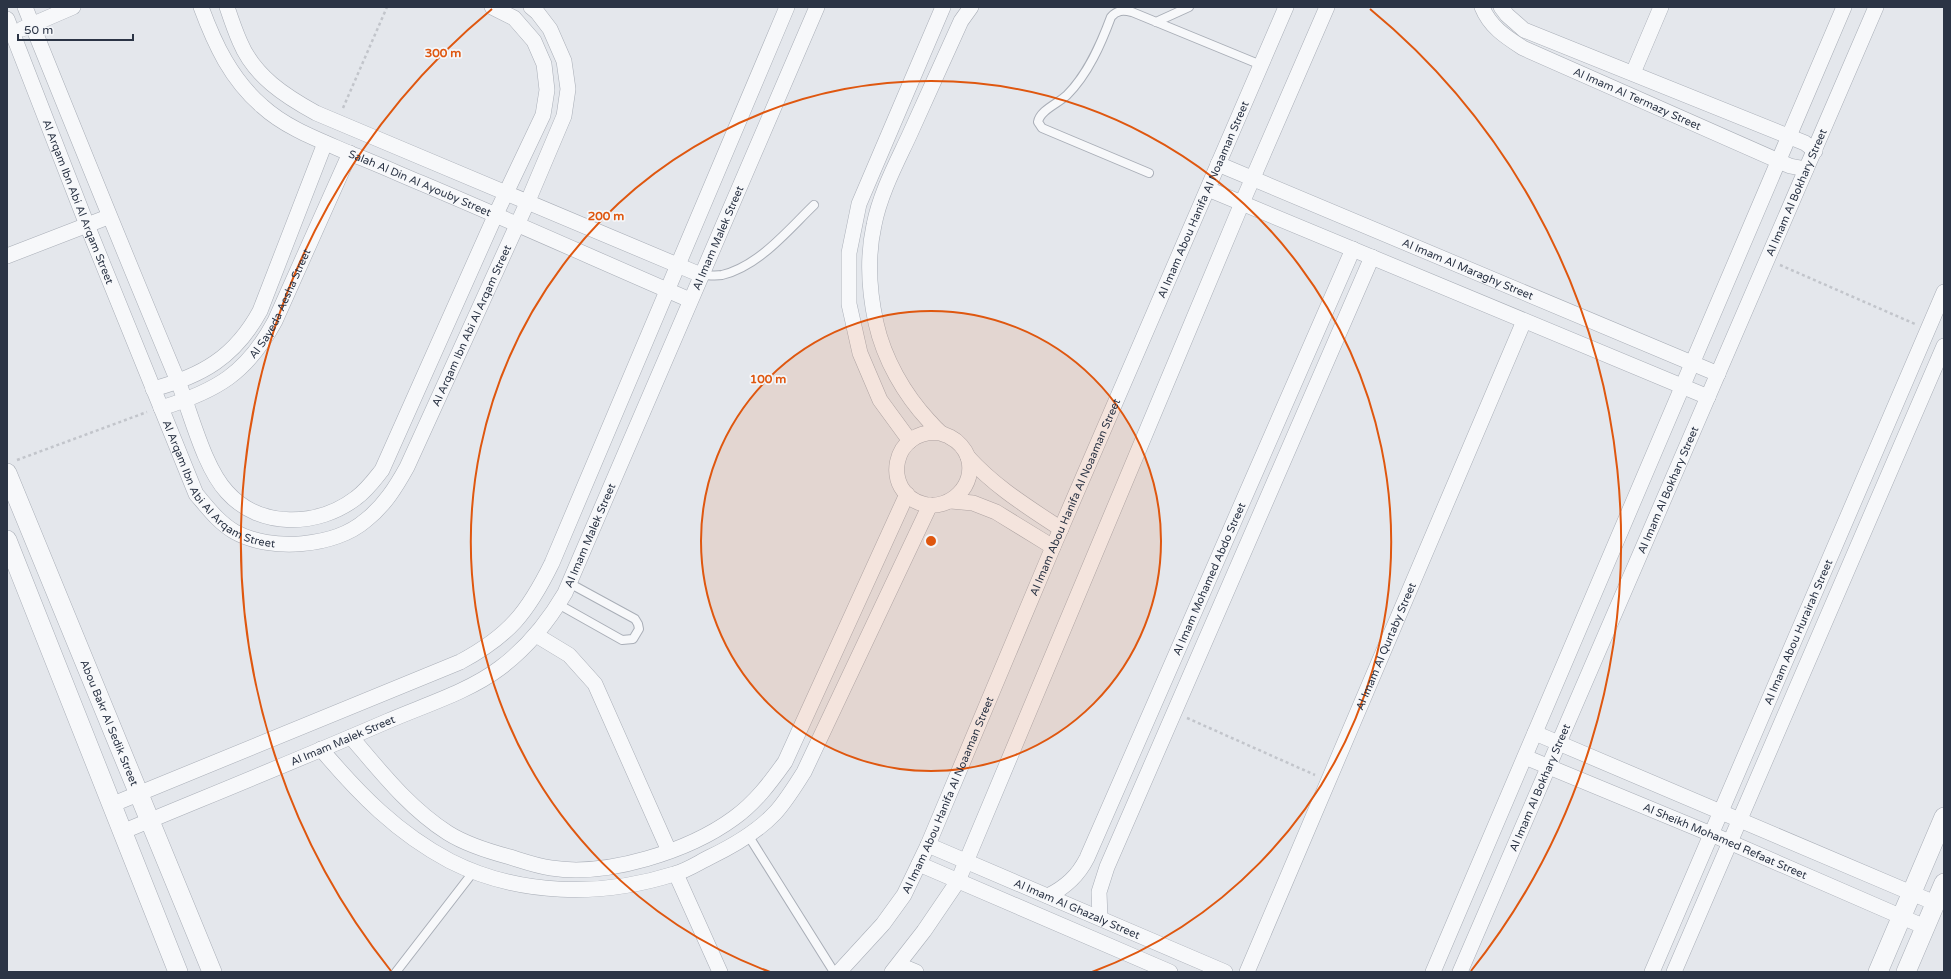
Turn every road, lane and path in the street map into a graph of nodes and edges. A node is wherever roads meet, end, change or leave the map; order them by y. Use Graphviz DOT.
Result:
graph roads {
  1 [pos="25,7"];
  2 [pos="73,7"];
  3 [pos="200,7"];
  4 [pos="227,7"];
  5 [pos="387,7"];
  6 [pos="492,7"];
  7 [pos="531,7"];
  8 [pos="787,7"];
  9 [pos="817,7"];
  10 [pos="943,7"];
  11 [pos="971,7"];
  12 [pos="1189,7"];
  13 [pos="1286,7"];
  14 [pos="1327,7"];
  15 [pos="1482,7"];
  16 [pos="1502,7"];
  17 [pos="1661,7"];
  18 [pos="1844,7"];
  19 [pos="1876,7"];
  20 [pos="1156,22"];
  21 [pos="32,24"];
  22 [pos="10,26"];
  23 [pos="1261,65"];
  24 [pos="1615,66"];
  25 [pos="1633,73"];
  26 [pos="1651,81"];
  27 [pos="1606,84"];
  28 [pos="1639,99"];
  29 [pos="337,121"];
  30 [pos="1788,137"];
  31 [pos="325,143"];
  32 [pos="1814,151"];
  33 [pos="350,153"];
  34 [pos="1778,161"];
  35 [pos="1218,164"];
  36 [pos="1806,169"];
  37 [pos="1149,173"];
  38 [pos="1252,178"];
  39 [pos="1208,189"];
  40 [pos="507,192"];
  41 [pos="528,201"];
  42 [pos="1242,202"];
  43 [pos="814,205"];
  44 [pos="496,214"];
  45 [pos="108,217"];
  46 [pos="518,224"];
  47 [pos="87,225"];
  48 [pos="1353,249"];
  49 [pos="7,256"];
  50 [pos="1372,257"];
  51 [pos="1767,259"];
  52 [pos="677,265"];
  53 [pos="700,275"];
  54 [pos="666,290"];
  55 [pos="1944,292"];
  56 [pos="690,300"];
  57 [pos="1524,321"];
  58 [pos="1928,330"];
  59 [pos="1920,348"];
  60 [pos="1942,351"];
  61 [pos="1693,364"];
  62 [pos="1718,374"];
  63 [pos="179,382"];
  64 [pos="1683,387"];
  65 [pos="153,389"];
  66 [pos="1708,397"];
  67 [pos="185,401"];
  68 [pos="412,404"];
  69 [pos="161,408"];
  70 [pos="432,412"];
  71 [pos="941,434"];
  72 [pos="910,441"];
  73 [pos="968,457"];
  74 [pos="11,467"];
  75 [pos="907,494"];
  76 [pos="951,501"];
  77 [pos="930,505"];
  78 [pos="1061,530"];
  79 [pos="1230,530"];
  80 [pos="1250,537"];
  81 [pos="7,540"];
  82 [pos="1053,546"];
  83 [pos="569,583"];
  84 [pos="558,604"];
  85 [pos="536,635"];
  86 [pos="1174,712"];
  87 [pos="1535,733"];
  88 [pos="351,737"];
  89 [pos="1750,742"];
  90 [pos="1559,743"];
  91 [pos="321,749"];
  92 [pos="1770,750"];
  93 [pos="1525,757"];
  94 [pos="1548,767"];
  95 [pos="1329,781"];
  96 [pos="140,793"];
  97 [pos="111,805"];
  98 [pos="1720,812"];
  99 [pos="1944,817"];
  100 [pos="151,820"];
  101 [pos="1740,820"];
  102 [pos="122,832"];
  103 [pos="1711,834"];
  104 [pos="748,835"];
  105 [pos="1730,842"];
  106 [pos="928,845"];
  107 [pos="669,851"];
  108 [pos="966,861"];
  109 [pos="919,864"];
  110 [pos="474,871"];
  111 [pos="676,874"];
  112 [pos="958,881"];
  113 [pos="1944,883"];
  114 [pos="1912,892"];
  115 [pos="1048,896"];
  116 [pos="1935,903"];
  117 [pos="1901,917"];
  118 [pos="1100,918"];
  119 [pos="1925,927"];
  120 [pos="895,968"];
  121 [pos="178,972"];
  122 [pos="212,972"];
  123 [pos="396,972"];
  124 [pos="720,972"];
  125 [pos="834,972"];
  126 [pos="839,972"];
  127 [pos="916,972"];
  128 [pos="1170,972"];
  129 [pos="1225,972"];
  130 [pos="1248,972"];
  131 [pos="1433,972"];
  132 [pos="1460,972"];
  133 [pos="1652,972"];
  134 [pos="1674,972"];
  135 [pos="1878,972"];
  136 [pos="1906,972"];
  1 -- 21 [label="street, Al Arqam Ibn Abi Al Arqam Street"];
  2 -- 21 [label="street"];
  3 -- 31 [label="street, Salah Al Din Al Ayouby Street"];
  4 -- 29 [label="street"];
  5 -- 29 [label="path"];
  6 -- 40 [label="street, Al Arqam Ibn Abi Al Arqam Street"];
  7 -- 41 [label="street, Al Arqam Ibn Abi Al Arqam Street"];
  8 -- 52 [label="street"];
  9 -- 53 [label="street, Al Imam Malek Street"];
  10 -- 72 [label="street"];
  11 -- 71 [label="street"];
  12 -- 20 [label="lane"];
  13 -- 23 [label="street, Al Imam Abou Hanifa Al Noaaman Street"];
  14 -- 38 [label="street"];
  15 -- 27 [label="street, Al Imam Al Termazy Street"];
  16 -- 24 [label="street, Al Imam Al Termazy Street"];
  17 -- 25 [label="street"];
  18 -- 30 [label="street"];
  19 -- 32 [label="street, Al Imam Al Bokhary Street"];
  20 -- 23 [label="lane"];
  20 -- 37 [label="lane"];
  21 -- 22 [label="street"];
  21 -- 45 [label="street, Al Arqam Ibn Abi Al Arqam Street"];
  22 -- 47 [label="street, Al Arqam Ibn Abi Al Arqam Street"];
  23 -- 35 [label="street, Al Imam Abou Hanifa Al Noaaman Street"];
  24 -- 25 [label="street, Al Imam Al Termazy Street"];
  24 -- 27 [label="street"];
  25 -- 26 [label="street, Al Imam Al Termazy Street"];
  26 -- 28 [label="street"];
  26 -- 30 [label="street, Al Imam Al Termazy Street"];
  27 -- 28 [label="street, Al Imam Al Termazy Street"];
  28 -- 34 [label="street, Al Imam Al Termazy Street"];
  29 -- 40 [label="street"];
  30 -- 32 [label="street, Al Imam Al Termazy Street"];
  30 -- 34 [label="street"];
  31 -- 33 [label="street, Salah Al Din Al Ayouby Street"];
  31 -- 63 [label="street, Al Sayeda Aesha Street"];
  32 -- 36 [label="street, Al Imam Al Bokhary Street"];
  33 -- 44 [label="street, Salah Al Din Al Ayouby Street"];
  33 -- 67 [label="street, Al Sayeda Aesha Street"];
  34 -- 36 [label="street, Al Imam Al Termazy Street"];
  34 -- 61 [label="street"];
  35 -- 38 [label="street, Al Imam Al Maraghy Street"];
  35 -- 39 [label="street, Al Imam Abou Hanifa Al Noaaman Street"];
  36 -- 51 [label="street, Al Imam Al Bokhary Street"];
  38 -- 42 [label="street"];
  38 -- 61 [label="street, Al Imam Al Maraghy Street"];
  39 -- 42 [label="street"];
  39 -- 78 [label="street, Al Imam Abou Hanifa Al Noaaman Street"];
  40 -- 41 [label="street"];
  40 -- 44 [label="street, Al Arqam Ibn Abi Al Arqam Street"];
  41 -- 46 [label="street, Al Arqam Ibn Abi Al Arqam Street"];
  41 -- 52 [label="street"];
  42 -- 48 [label="street"];
  42 -- 108 [label="street"];
  43 -- 53 [label="lane"];
  44 -- 46 [label="street, Salah Al Din Al Ayouby Street"];
  44 -- 68 [label="street, Al Arqam Ibn Abi Al Arqam Street"];
  45 -- 47 [label="street"];
  45 -- 63 [label="street, Al Arqam Ibn Abi Al Arqam Street"];
  46 -- 54 [label="street, Salah Al Din Al Ayouby Street"];
  46 -- 70 [label="street, Al Arqam Ibn Abi Al Arqam Street"];
  47 -- 49 [label="street"];
  47 -- 65 [label="street, Al Arqam Ibn Abi Al Arqam Street"];
  48 -- 50 [label="street"];
  48 -- 79 [label="street, Al Imam Mohamed Abdo Street"];
  50 -- 57 [label="street"];
  50 -- 80 [label="street, Al Imam Mohamed Abdo Street"];
  51 -- 58 [label="path"];
  51 -- 62 [label="street, Al Imam Al Bokhary Street"];
  52 -- 53 [label="street"];
  52 -- 54 [label="street"];
  53 -- 56 [label="street, Al Imam Malek Street"];
  54 -- 56 [label="street, Salah Al Din Al Ayouby Street"];
  54 -- 96 [label="street"];
  55 -- 58 [label="street, Al Imam Abou Hurairah Street"];
  56 -- 83 [label="street, Al Imam Malek Street"];
  57 -- 64 [label="street"];
  57 -- 95 [label="street, Al Imam Al Qurtaby Street"];
  58 -- 59 [label="street, Al Imam Abou Hurairah Street"];
  59 -- 60 [label="street"];
  59 -- 89 [label="street, Al Imam Abou Hurairah Street"];
  60 -- 92 [label="street, Al Imam Abou Hurairah Street"];
  61 -- 62 [label="street, Al Imam Al Maraghy Street"];
  61 -- 64 [label="street"];
  62 -- 66 [label="street, Al Imam Al Bokhary Street"];
  63 -- 65 [label="street, Al Sayeda Aesha Street"];
  63 -- 67 [label="street, Al Arqam Ibn Abi Al Arqam Street"];
  64 -- 66 [label="street"];
  64 -- 87 [label="street"];
  65 -- 69 [label="street, Al Arqam Ibn Abi Al Arqam Street"];
  66 -- 90 [label="street, Al Imam Al Bokhary Street"];
  67 -- 68 [label="street, Al Arqam Ibn Abi Al Arqam Street"];
  67 -- 69 [label="street, Al Sayeda Aesha Street"];
  68 -- 70 [label="street"];
  69 -- 70 [label="street, Al Arqam Ibn Abi Al Arqam Street"];
  69 -- 74 [label="path"];
  71 -- 72 [label="street"];
  71 -- 73 [label="street"];
  72 -- 75 [label="street"];
  73 -- 76 [label="street"];
  73 -- 78 [label="street"];
  74 -- 96 [label="street, Abou Bakr Al Sedik Street"];
  75 -- 77 [label="street"];
  75 -- 107 [label="street"];
  76 -- 77 [label="street"];
  76 -- 82 [label="street"];
  77 -- 104 [label="street"];
  78 -- 82 [label="street, Al Imam Abou Hanifa Al Noaaman Street"];
  79 -- 80 [label="street"];
  79 -- 115 [label="street, Al Imam Mohamed Abdo Street"];
  80 -- 86 [label="street, Al Imam Mohamed Abdo Street"];
  81 -- 97 [label="street"];
  82 -- 106 [label="street, Al Imam Abou Hanifa Al Noaaman Street"];
  83 -- 84 [label="street, Al Imam Malek Street"];
  83 -- 84 [label="lane"];
  84 -- 85 [label="street, Al Imam Malek Street"];
  85 -- 88 [label="street, Al Imam Malek Street"];
  85 -- 107 [label="street"];
  86 -- 95 [label="path"];
  86 -- 118 [label="street, Al Imam Mohamed Abdo Street"];
  87 -- 90 [label="street"];
  87 -- 93 [label="street"];
  88 -- 91 [label="street, Al Imam Malek Street"];
  88 -- 107 [label="street"];
  89 -- 92 [label="street"];
  89 -- 98 [label="street, Al Imam Abou Hurairah Street"];
  90 -- 94 [label="street, Al Imam Al Bokhary Street"];
  90 -- 98 [label="street"];
  91 -- 100 [label="street, Al Imam Malek Street"];
  91 -- 110 [label="street"];
  92 -- 101 [label="street, Al Imam Abou Hurairah Street"];
  93 -- 94 [label="street, Al Sheikh Mohamed Refaat Street"];
  93 -- 131 [label="street"];
  94 -- 103 [label="street, Al Sheikh Mohamed Refaat Street"];
  94 -- 132 [label="street, Al Imam Al Bokhary Street"];
  95 -- 130 [label="street, Al Imam Al Qurtaby Street"];
  96 -- 97 [label="street"];
  96 -- 100 [label="street, Abou Bakr Al Sedik Street"];
  97 -- 102 [label="street"];
  98 -- 101 [label="street"];
  98 -- 103 [label="street, Al Imam Abou Hurairah Street"];
  99 -- 114 [label="street"];
  100 -- 102 [label="street, Al Imam Malek Street"];
  100 -- 122 [label="street, Abou Bakr Al Sedik Street"];
  101 -- 105 [label="street, Al Imam Abou Hurairah Street"];
  101 -- 114 [label="street"];
  102 -- 121 [label="street"];
  103 -- 105 [label="street, Al Sheikh Mohamed Refaat Street"];
  103 -- 133 [label="street, Al Imam Abou Hurairah Street"];
  104 -- 111 [label="street"];
  104 -- 125 [label="lane"];
  105 -- 117 [label="street, Al Sheikh Mohamed Refaat Street"];
  105 -- 134 [label="street, Al Imam Abou Hurairah Street"];
  106 -- 108 [label="street, Al Imam Al Ghazaly Street"];
  106 -- 109 [label="street, Al Imam Abou Hanifa Al Noaaman Street"];
  108 -- 112 [label="street"];
  108 -- 115 [label="street, Al Imam Al Ghazaly Street"];
  109 -- 112 [label="street, Al Imam Al Ghazaly Street"];
  109 -- 126 [label="street, Al Imam Abou Hanifa Al Noaaman Street"];
  110 -- 111 [label="street"];
  110 -- 123 [label="lane"];
  111 -- 124 [label="street"];
  112 -- 120 [label="street"];
  112 -- 128 [label="street, Al Imam Al Ghazaly Street"];
  113 -- 116 [label="street"];
  114 -- 116 [label="street"];
  114 -- 117 [label="street"];
  115 -- 118 [label="street, Al Imam Al Ghazaly Street"];
  116 -- 119 [label="street"];
  117 -- 119 [label="street, Al Sheikh Mohamed Refaat Street"];
  117 -- 135 [label="street"];
  118 -- 129 [label="street, Al Imam Al Ghazaly Street"];
  119 -- 136 [label="street"];
  120 -- 127 [label="street"];
}
